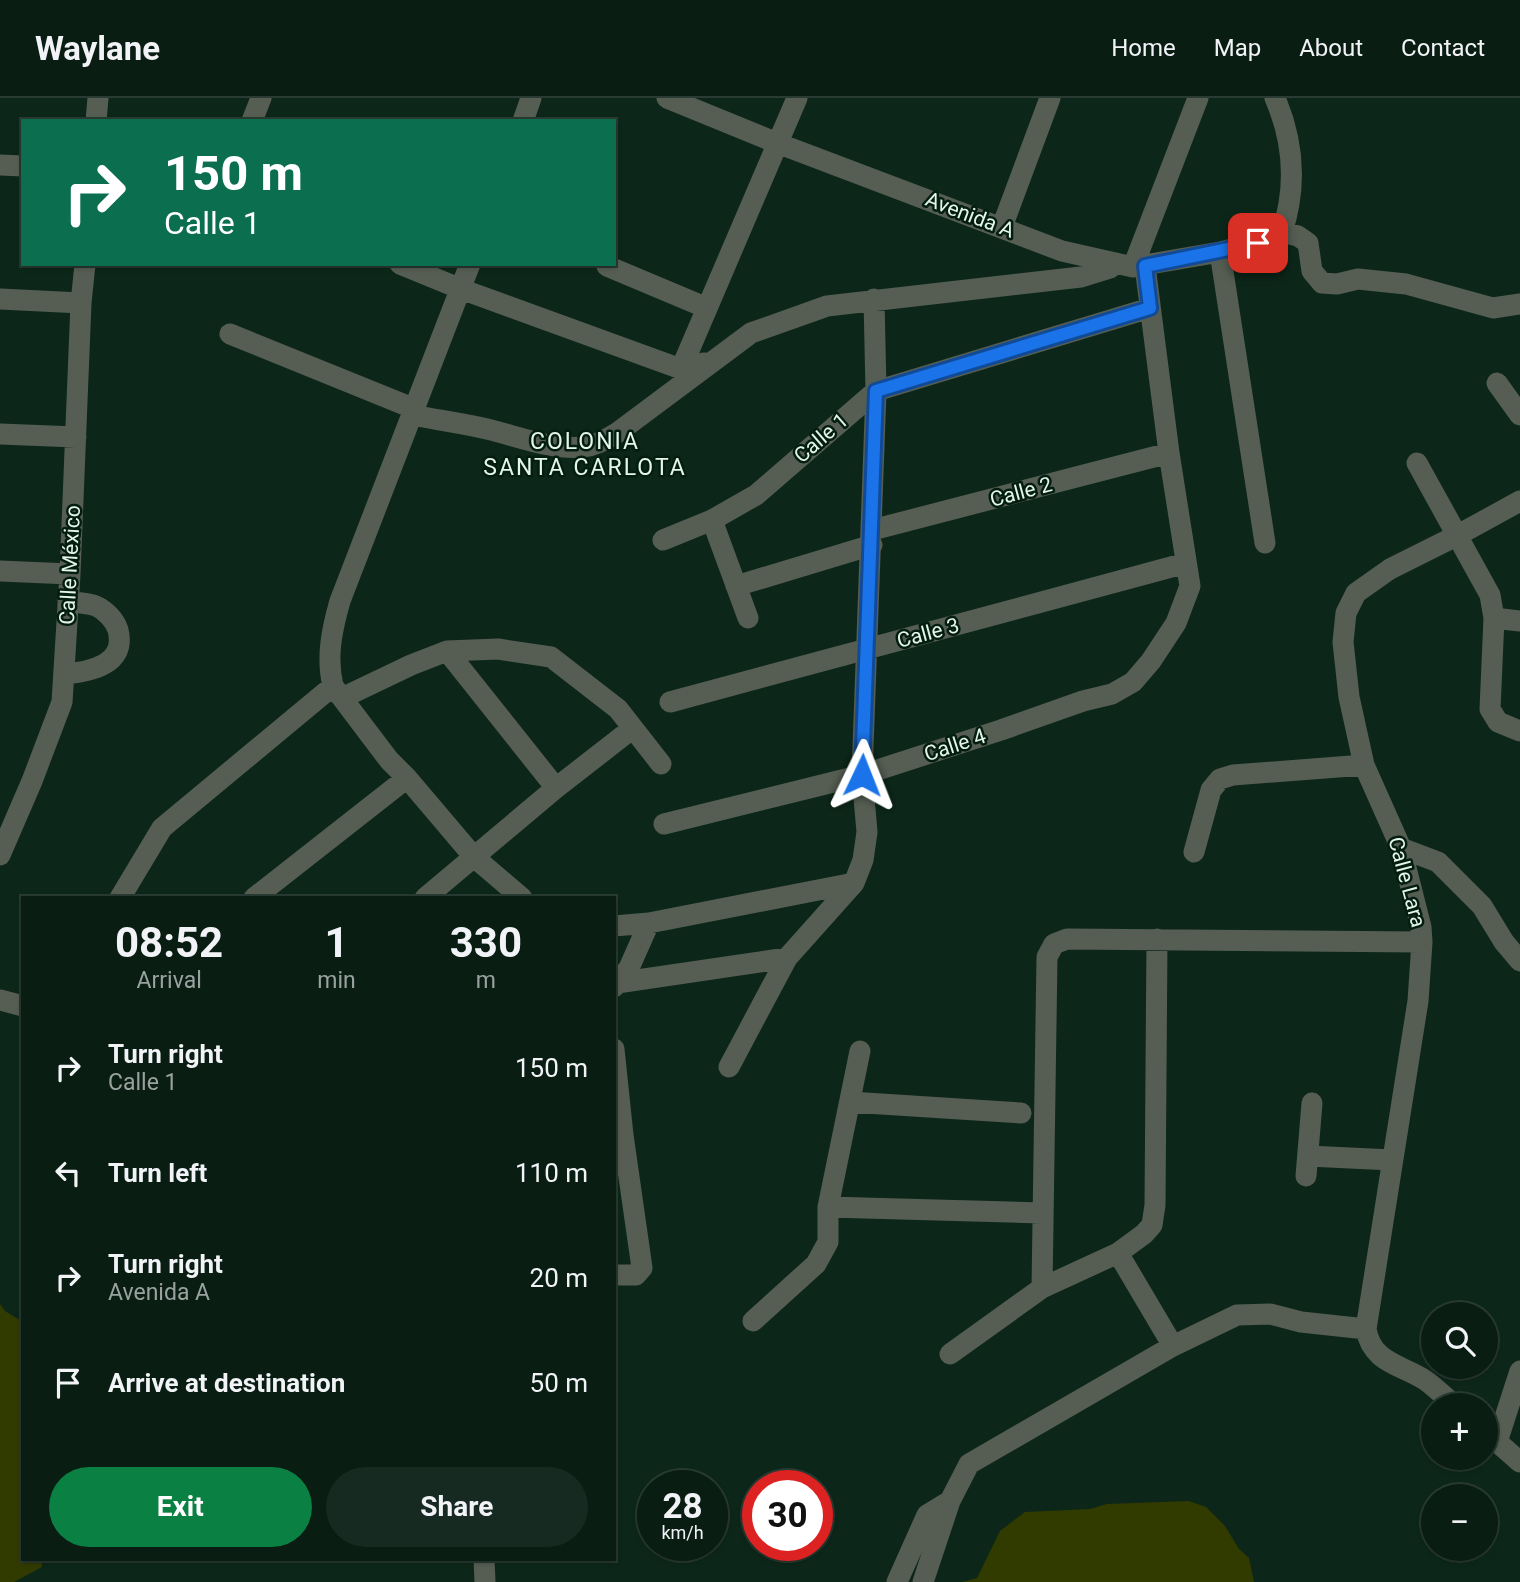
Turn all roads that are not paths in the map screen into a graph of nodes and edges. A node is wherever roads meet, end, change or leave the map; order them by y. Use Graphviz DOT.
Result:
graph roads {
  1 [pos="98,98"];
  2 [pos="261,98"];
  3 [pos="531,98"];
  4 [pos="667,98"];
  5 [pos="797,98"];
  6 [pos="1051,98"];
  7 [pos="1198,98"];
  8 [pos="1275,98"];
  9 [pos="96,119"];
  10 [pos="253,119"];
  11 [pos="524,119"];
  12 [pos="777,143"];
  13 [pos="0,165"];
  14 [pos="21,166"];
  15 [pos="1002,227"];
  16 [pos="1282,232"];
  17 [pos="1220,252"];
  18 [pos="1131,265"];
  19 [pos="85,266"];
  20 [pos="405,266"];
  21 [pos="469,266"];
  22 [pos="607,267"];
  23 [pos="461,289"];
  24 [pos="0,299"];
  25 [pos="874,299"];
  26 [pos="81,303"];
  27 [pos="1520,304"];
  28 [pos="707,308"];
  29 [pos="1150,308"];
  30 [pos="230,334"];
  31 [pos="717,358"];
  32 [pos="681,369"];
  33 [pos="1497,383"];
  34 [pos="876,391"];
  35 [pos="413,412"];
  36 [pos="1520,415"];
  37 [pos="0,434"];
  38 [pos="76,438"];
  39 [pos="1169,453"];
  40 [pos="1417,463"];
  41 [pos="1520,501"];
  42 [pos="712,520"];
  43 [pos="1458,535"];
  44 [pos="872,538"];
  45 [pos="663,540"];
  46 [pos="1265,543"];
  47 [pos="1186,563"];
  48 [pos="0,571"];
  49 [pos="70,574"];
  50 [pos="736,586"];
  51 [pos="68,601"];
  52 [pos="748,618"];
  53 [pos="1494,618"];
  54 [pos="1520,621"];
  55 [pos="867,650"];
  56 [pos="447,651"];
  57 [pos="64,674"];
  58 [pos="338,692"];
  59 [pos="670,702"];
  60 [pos="633,728"];
  61 [pos="1520,732"];
  62 [pos="661,764"];
  63 [pos="1364,765"];
  64 [pos="862,775"];
  65 [pos="407,778"];
  66 [pos="555,788"];
  67 [pos="664,824"];
  68 [pos="1401,848"];
  69 [pos="1194,852"];
  70 [pos="0,855"];
  71 [pos="474,857"];
  72 [pos="854,883"];
  73 [pos="121,896"];
  74 [pos="257,896"];
  75 [pos="427,896"];
  76 [pos="520,896"];
  77 [pos="649,923"];
  78 [pos="616,926"];
  79 [pos="1157,939"];
  80 [pos="1422,942"];
  81 [pos="787,958"];
  82 [pos="1520,961"];
  83 [pos="616,985"];
  84 [pos="0,1000"];
  85 [pos="21,1005"];
  86 [pos="860,1051"];
  87 [pos="729,1067"];
  88 [pos="616,1092"];
  89 [pos="850,1102"];
  90 [pos="1312,1103"];
  91 [pos="1021,1112"];
  92 [pos="618,1136"];
  93 [pos="1392,1160"];
  94 [pos="828,1207"];
  95 [pos="1042,1213"];
  96 [pos="1118,1253"];
  97 [pos="616,1275"];
  98 [pos="1042,1288"];
  99 [pos="753,1321"];
  100 [pos="1366,1329"];
  101 [pos="1173,1346"];
  102 [pos="950,1354"];
  103 [pos="1520,1371"];
  104 [pos="1440,1393"];
  105 [pos="1498,1423"];
  106 [pos="1498,1442"];
  107 [pos="1520,1462"];
  108 [pos="950,1501"];
  109 [pos="484,1561"];
  110 [pos="485,1582"];
  111 [pos="897,1582"];
  112 [pos="923,1582"];
  1 -- 9 [label="street"];
  2 -- 10 [label="street"];
  3 -- 11 [label="street"];
  4 -- 12 [label="street, Avenida A"];
  5 -- 12 [label="street"];
  6 -- 15 [label="street"];
  7 -- 18 [label="street"];
  8 -- 16 [label="street"];
  12 -- 15 [label="street, Avenida A"];
  12 -- 28 [label="street"];
  13 -- 14 [label="street"];
  15 -- 18 [label="street, Avenida A"];
  16 -- 17 [label="street, Avenida A"];
  16 -- 27 [label="street"];
  17 -- 18 [label="street, Avenida A"];
  17 -- 46 [label="street"];
  18 -- 25 [label="street"];
  18 -- 29 [label="street"];
  19 -- 26 [label="street, Calle México"];
  20 -- 23 [label="street"];
  21 -- 23 [label="street"];
  22 -- 28 [label="street"];
  23 -- 32 [label="street"];
  23 -- 35 [label="street"];
  24 -- 26 [label="street"];
  25 -- 31 [label="street"];
  25 -- 34 [label="street"];
  26 -- 38 [label="street, Calle México"];
  28 -- 32 [label="street"];
  29 -- 34 [label="street, Calle 1"];
  29 -- 39 [label="street"];
  30 -- 35 [label="street"];
  31 -- 32 [label="street"];
  31 -- 35 [label="street"];
  33 -- 36 [label="street"];
  34 -- 42 [label="street, Calle 1"];
  34 -- 44 [label="street"];
  35 -- 58 [label="street"];
  37 -- 38 [label="street"];
  38 -- 49 [label="street, Calle México"];
  39 -- 44 [label="street, Calle 2"];
  39 -- 47 [label="street"];
  40 -- 43 [label="street"];
  41 -- 43 [label="street, Calle Lara"];
  42 -- 45 [label="street, Calle 1"];
  42 -- 50 [label="street"];
  43 -- 53 [label="street"];
  43 -- 63 [label="street, Calle Lara"];
  44 -- 50 [label="street, Calle 2"];
  44 -- 55 [label="street"];
  47 -- 55 [label="street, Calle 3"];
  47 -- 64 [label="street, Calle 4"];
  48 -- 49 [label="street"];
  49 -- 51 [label="street, Calle México"];
  50 -- 52 [label="street"];
  51 -- 57 [label="street, Calle México"];
  51 -- 57 [label="street"];
  53 -- 54 [label="street"];
  53 -- 61 [label="street"];
  55 -- 59 [label="street, Calle 3"];
  55 -- 64 [label="street"];
  56 -- 58 [label="street"];
  56 -- 60 [label="street"];
  56 -- 66 [label="street"];
  57 -- 70 [label="street, Calle México"];
  58 -- 65 [label="street"];
  58 -- 73 [label="street"];
  60 -- 62 [label="street"];
  60 -- 66 [label="street"];
  63 -- 68 [label="street, Calle Lara"];
  63 -- 69 [label="street"];
  64 -- 67 [label="street, Calle 4"];
  64 -- 72 [label="street"];
  65 -- 71 [label="street"];
  65 -- 74 [label="street"];
  66 -- 71 [label="street"];
  68 -- 80 [label="street, Calle Lara"];
  68 -- 82 [label="street"];
  71 -- 75 [label="street"];
  71 -- 76 [label="street"];
  72 -- 77 [label="street"];
  72 -- 81 [label="street"];
  77 -- 78 [label="street"];
  77 -- 83 [label="street"];
  79 -- 80 [label="street"];
  79 -- 95 [label="street"];
  79 -- 96 [label="street"];
  80 -- 93 [label="street, Calle Lara"];
  81 -- 83 [label="street"];
  81 -- 87 [label="street"];
  84 -- 85 [label="street"];
  86 -- 89 [label="street"];
  88 -- 92 [label="street"];
  89 -- 91 [label="street"];
  89 -- 94 [label="street"];
  90 -- 93 [label="street"];
  92 -- 97 [label="street"];
  93 -- 100 [label="street, Calle Lara"];
  94 -- 95 [label="street"];
  94 -- 99 [label="street"];
  95 -- 98 [label="street"];
  96 -- 98 [label="street"];
  96 -- 101 [label="street"];
  98 -- 102 [label="street"];
  100 -- 101 [label="street"];
  100 -- 104 [label="street"];
  101 -- 108 [label="street"];
  103 -- 105 [label="street"];
  106 -- 107 [label="street"];
  108 -- 111 [label="street"];
  108 -- 112 [label="street"];
  109 -- 110 [label="street"];
}
